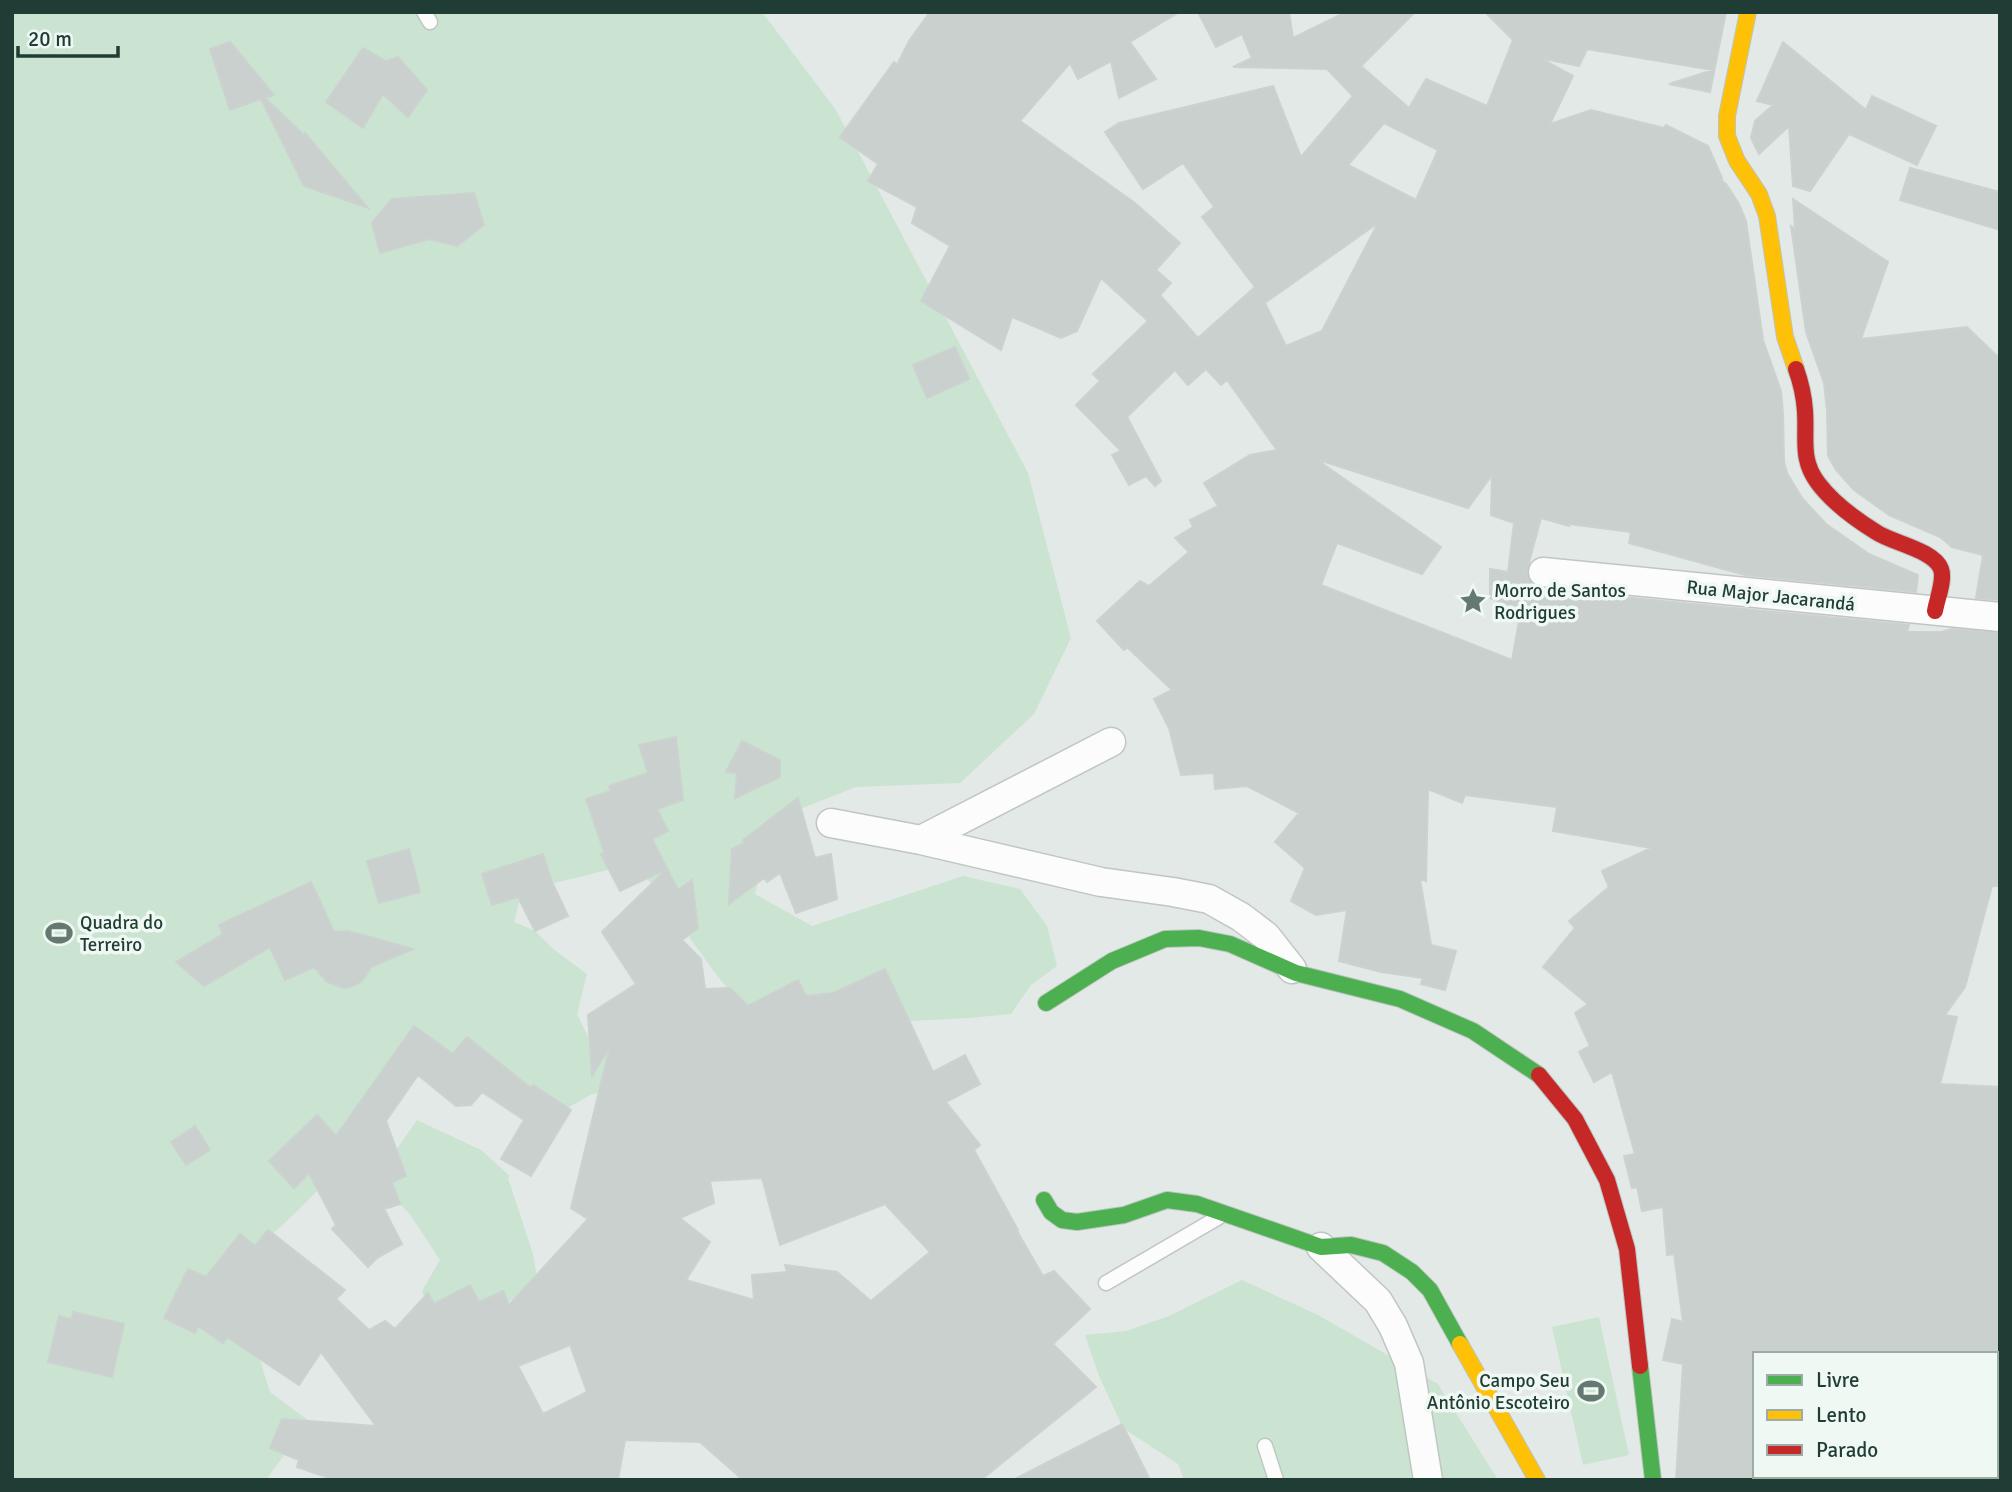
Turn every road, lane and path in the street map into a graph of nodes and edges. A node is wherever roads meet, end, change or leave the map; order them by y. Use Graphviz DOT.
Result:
graph roads {
  1 [pos="1748,12"];
  2 [pos="1543,572"];
  3 [pos="1935,611"];
  4 [pos="2000,617"];
  5 [pos="1111,742"];
  6 [pos="831,823"];
  7 [pos="921,840"];
  8 [pos="1296,974"];
  9 [pos="1046,1003"];
  10 [pos="1044,1200"];
  11 [pos="1227,1213"];
  12 [pos="1321,1247"];
  13 [pos="1106,1283"];
  14 [pos="1265,1446"];
  15 [pos="1276,1480"];
  16 [pos="1429,1480"];
  17 [pos="1537,1480"];
  18 [pos="1653,1480"];
  1 -- 3 [label="street"];
  2 -- 3 [label="street, Rua Major Jacarandá"];
  3 -- 4 [label="street, Rua Major Jacarandá"];
  5 -- 7 [label="street"];
  6 -- 7 [label="street"];
  7 -- 8 [label="street"];
  8 -- 9 [label="street"];
  8 -- 18 [label="street"];
  10 -- 11 [label="street"];
  11 -- 12 [label="street"];
  11 -- 13 [label="lane"];
  12 -- 16 [label="street"];
  12 -- 17 [label="street"];
  14 -- 15 [label="lane"];
}
